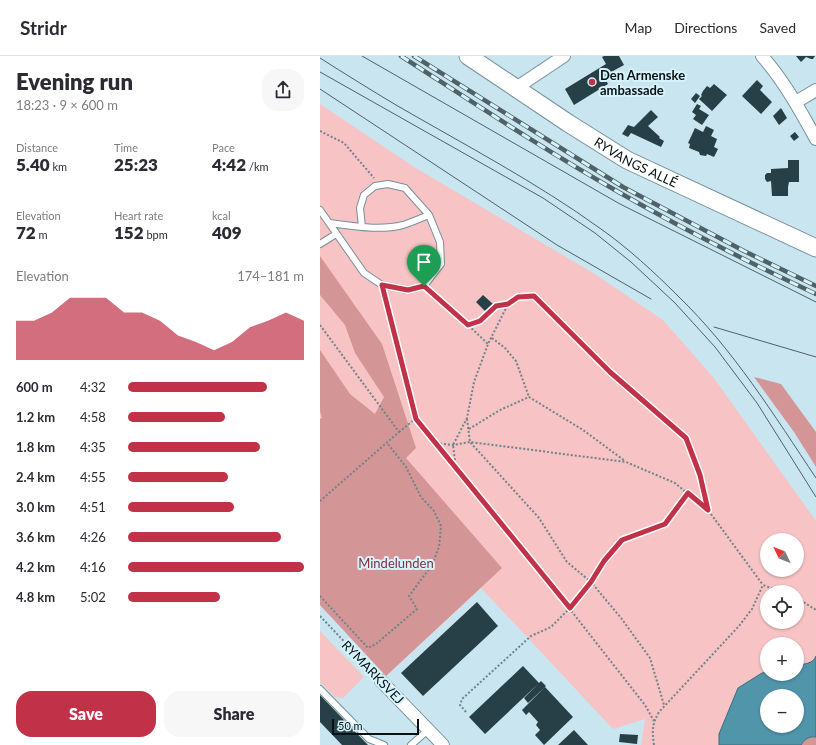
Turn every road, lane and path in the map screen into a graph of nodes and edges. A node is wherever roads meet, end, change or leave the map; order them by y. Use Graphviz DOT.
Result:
graph roads {
  1 [pos="468,56"];
  2 [pos="564,56"];
  3 [pos="762,56"];
  4 [pos="516,88"];
  5 [pos="816,90"];
  6 [pos="796,102"];
  7 [pos="320,131"];
  8 [pos="816,139"];
  9 [pos="380,185"];
  10 [pos="320,210"];
  11 [pos="429,215"];
  12 [pos="330,223"];
  13 [pos="362,227"];
  14 [pos="336,234"];
  15 [pos="320,244"];
  16 [pos="816,248"];
  17 [pos="382,285"];
  18 [pos="424,286"];
  19 [pos="508,304"];
  20 [pos="320,325"];
  21 [pos="468,325"];
  22 [pos="492,338"];
  23 [pos="488,344"];
  24 [pos="529,397"];
  25 [pos="467,418"];
  26 [pos="416,419"];
  27 [pos="468,429"];
  28 [pos="399,432"];
  29 [pos="470,442"];
  30 [pos="387,443"];
  31 [pos="435,443"];
  32 [pos="453,445"];
  33 [pos="626,462"];
  34 [pos="456,468"];
  35 [pos="688,493"];
  36 [pos="320,501"];
  37 [pos="708,510"];
  38 [pos="591,582"];
  39 [pos="763,585"];
  40 [pos="760,592"];
  41 [pos="320,596"];
  42 [pos="804,602"];
  43 [pos="570,608"];
  44 [pos="816,610"];
  45 [pos="320,616"];
  46 [pos="381,680"];
  47 [pos="320,689"];
  48 [pos="664,705"];
  49 [pos="466,712"];
  50 [pos="654,721"];
  51 [pos="428,730"];
  52 [pos="384,745"];
  53 [pos="412,745"];
  54 [pos="442,745"];
  55 [pos="654,745"];
  1 -- 4 [label="street, RYVANGS ALLÉ"];
  2 -- 4 [label="street"];
  3 -- 6 [label="street"];
  4 -- 16 [label="street, RYVANGS ALLÉ"];
  5 -- 6 [label="street"];
  6 -- 8 [label="street"];
  7 -- 9 [label="path"];
  9 -- 11 [label="lane"];
  9 -- 13 [label="lane"];
  10 -- 12 [label="lane"];
  11 -- 13 [label="lane"];
  11 -- 18 [label="lane"];
  12 -- 13 [label="lane"];
  12 -- 14 [label="lane"];
  14 -- 15 [label="lane"];
  14 -- 17 [label="lane"];
  17 -- 18 [label="lane"];
  17 -- 26 [label="path"];
  18 -- 21 [label="path"];
  19 -- 21 [label="path"];
  19 -- 22 [label="path"];
  19 -- 37 [label="path"];
  20 -- 28 [label="path"];
  21 -- 23 [label="path"];
  22 -- 23 [label="path"];
  22 -- 24 [label="path"];
  23 -- 25 [label="path"];
  24 -- 27 [label="path"];
  24 -- 33 [label="path"];
  25 -- 27 [label="path"];
  25 -- 32 [label="path"];
  26 -- 28 [label="path"];
  26 -- 31 [label="path"];
  27 -- 29 [label="path"];
  28 -- 30 [label="path"];
  29 -- 32 [label="path"];
  29 -- 33 [label="path"];
  29 -- 38 [label="path"];
  30 -- 36 [label="path"];
  30 -- 41 [label="path"];
  31 -- 32 [label="path"];
  31 -- 34 [label="path"];
  32 -- 34 [label="path"];
  33 -- 35 [label="path"];
  34 -- 43 [label="path"];
  35 -- 37 [label="path"];
  35 -- 38 [label="path"];
  37 -- 39 [label="path"];
  38 -- 43 [label="path"];
  38 -- 48 [label="path"];
  40 -- 48 [label="path"];
  42 -- 44 [label="path"];
  43 -- 49 [label="path"];
  43 -- 50 [label="path"];
  45 -- 46 [label="path, RYMARKSVEJ"];
  46 -- 51 [label="street, RYMARKSVEJ"];
  47 -- 52 [label="lane"];
  48 -- 50 [label="path"];
  50 -- 55 [label="path"];
  51 -- 53 [label="lane"];
  51 -- 54 [label="street, RYMARKSVEJ"];
}
